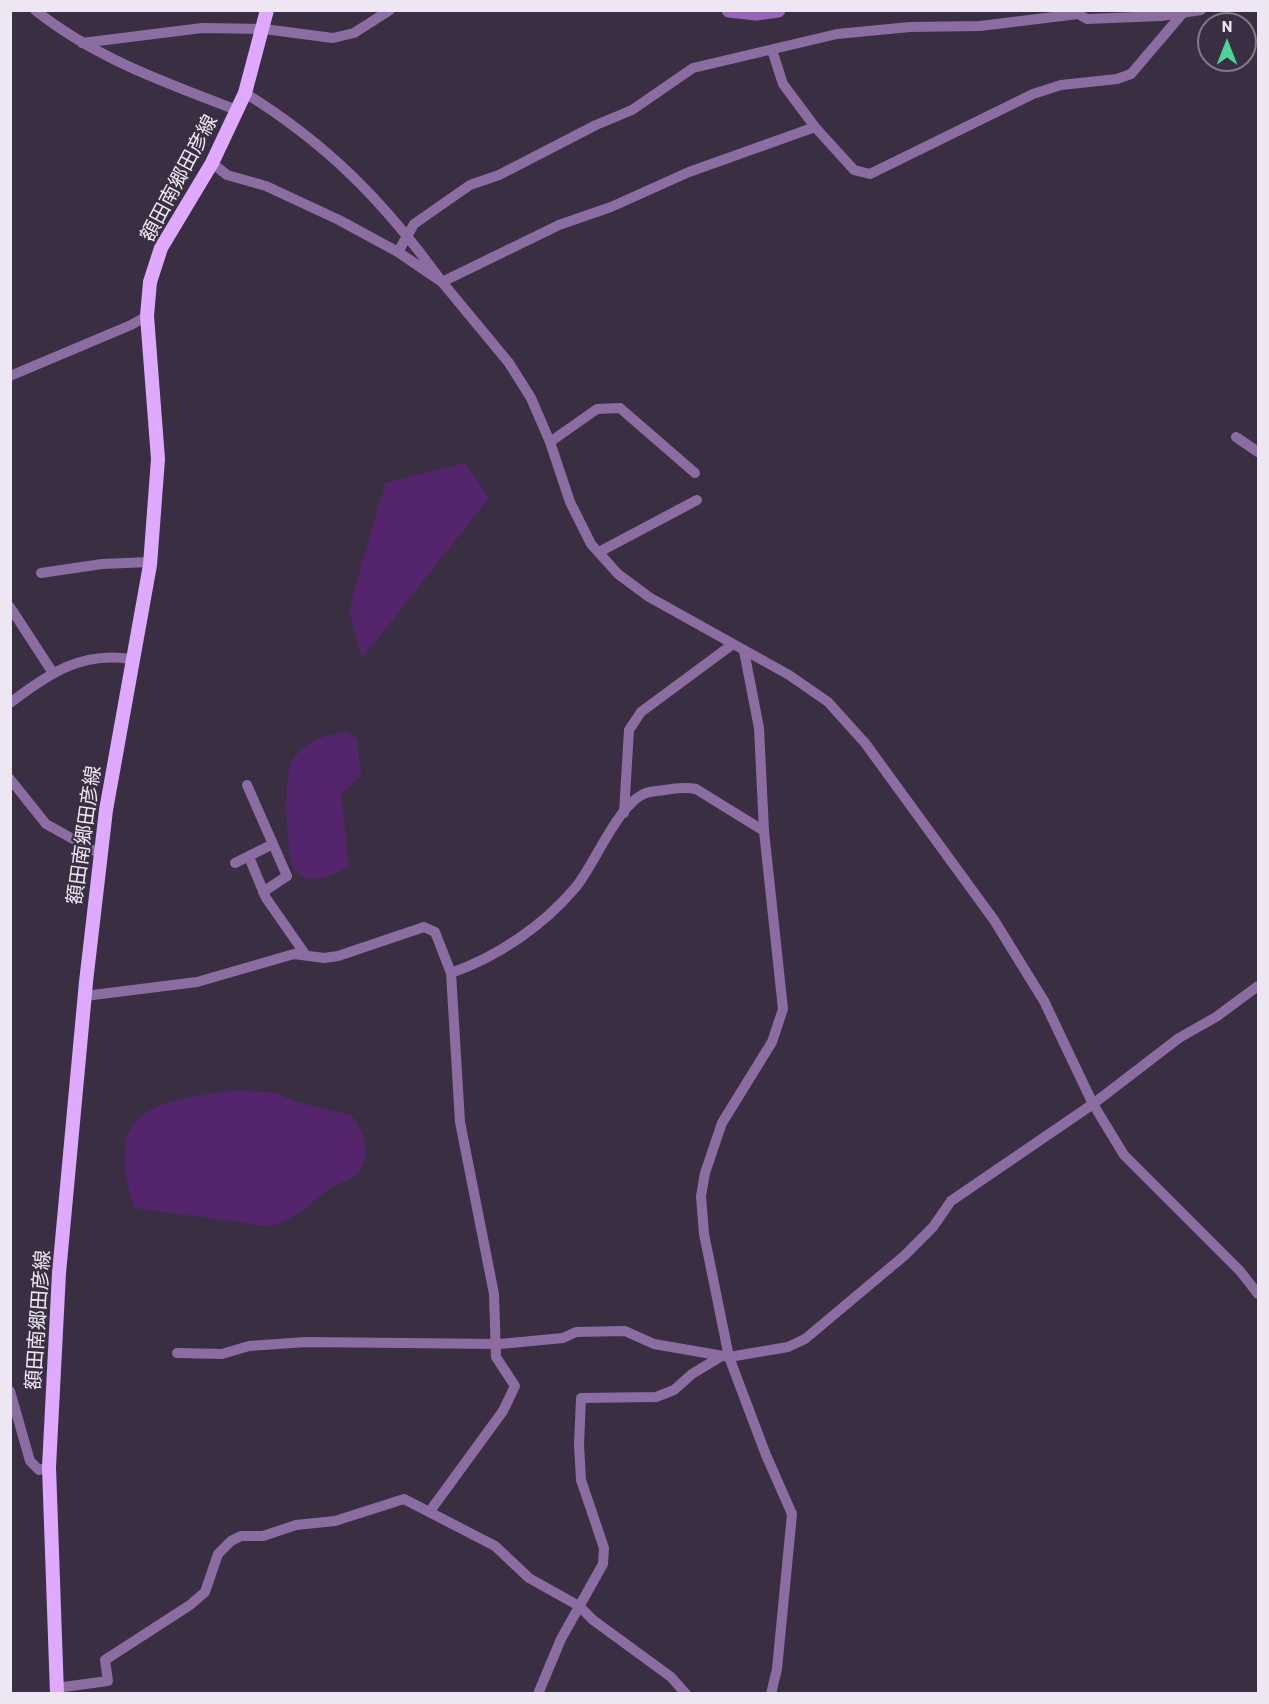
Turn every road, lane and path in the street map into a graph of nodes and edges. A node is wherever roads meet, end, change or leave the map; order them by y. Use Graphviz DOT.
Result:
graph roads {
  1 [pos="35,10"];
  2 [pos="267,10"];
  3 [pos="390,10"];
  4 [pos="1201,10"];
  5 [pos="1078,12"];
  6 [pos="1182,14"];
  7 [pos="264,29"];
  8 [pos="82,43"];
  9 [pos="772,50"];
  10 [pos="245,93"];
  11 [pos="237,110"];
  12 [pos="815,127"];
  13 [pos="212,163"];
  14 [pos="408,235"];
  15 [pos="398,252"];
  16 [pos="442,282"];
  17 [pos="147,316"];
  18 [pos="10,376"];
  19 [pos="1236,438"];
  20 [pos="550,442"];
  21 [pos="1258,452"];
  22 [pos="696,473"];
  23 [pos="697,500"];
  24 [pos="599,552"];
  25 [pos="150,562"];
  26 [pos="41,573"];
  27 [pos="10,607"];
  28 [pos="733,644"];
  29 [pos="744,651"];
  30 [pos="131,659"];
  31 [pos="52,673"];
  32 [pos="10,703"];
  33 [pos="10,779"];
  34 [pos="247,785"];
  35 [pos="624,813"];
  36 [pos="764,831"];
  37 [pos="273,844"];
  38 [pos="100,854"];
  39 [pos="249,857"];
  40 [pos="236,863"];
  41 [pos="263,892"];
  42 [pos="305,954"];
  43 [pos="451,973"];
  44 [pos="1258,986"];
  45 [pos="85,996"];
  46 [pos="1093,1104"];
  47 [pos="1258,1294"];
  48 [pos="494,1342"];
  49 [pos="177,1353"];
  50 [pos="725,1357"];
  51 [pos="10,1391"];
  52 [pos="49,1467"];
  53 [pos="430,1511"];
  54 [pos="579,1606"];
  55 [pos="56,1691"];
  56 [pos="538,1694"];
  57 [pos="686,1694"];
  58 [pos="771,1694"];
  1 -- 8 [label="street"];
  2 -- 7 [label="main road, 額田南郷田彦線"];
  3 -- 7 [label="street"];
  4 -- 6 [label="street"];
  5 -- 6 [label="street"];
  5 -- 9 [label="street"];
  6 -- 12 [label="street"];
  7 -- 8 [label="street"];
  7 -- 10 [label="main road, 額田南郷田彦線"];
  8 -- 11 [label="street"];
  9 -- 12 [label="street"];
  9 -- 14 [label="street"];
  10 -- 11 [label="main road, 額田南郷田彦線"];
  10 -- 14 [label="street"];
  11 -- 13 [label="main road, 額田南郷田彦線"];
  12 -- 16 [label="street"];
  13 -- 15 [label="street"];
  13 -- 17 [label="main road, 額田南郷田彦線"];
  14 -- 15 [label="street"];
  14 -- 16 [label="street"];
  15 -- 16 [label="street"];
  16 -- 20 [label="street"];
  17 -- 18 [label="street"];
  17 -- 25 [label="main road, 額田南郷田彦線"];
  19 -- 21 [label="street"];
  20 -- 22 [label="street"];
  20 -- 24 [label="street"];
  23 -- 24 [label="street"];
  24 -- 28 [label="street"];
  25 -- 26 [label="street"];
  25 -- 30 [label="main road, 額田南郷田彦線"];
  27 -- 31 [label="street"];
  28 -- 29 [label="street"];
  28 -- 35 [label="street"];
  29 -- 36 [label="street"];
  29 -- 46 [label="street"];
  30 -- 31 [label="street"];
  30 -- 38 [label="main road, 額田南郷田彦線"];
  31 -- 32 [label="street"];
  33 -- 38 [label="street"];
  34 -- 37 [label="street"];
  35 -- 36 [label="street"];
  35 -- 43 [label="street"];
  36 -- 50 [label="street"];
  37 -- 39 [label="street"];
  37 -- 41 [label="street"];
  38 -- 45 [label="main road, 額田南郷田彦線"];
  39 -- 40 [label="street"];
  39 -- 41 [label="street"];
  41 -- 42 [label="street"];
  42 -- 43 [label="street"];
  42 -- 45 [label="street"];
  43 -- 48 [label="street"];
  44 -- 46 [label="street"];
  45 -- 52 [label="main road, 額田南郷田彦線"];
  46 -- 47 [label="street"];
  46 -- 50 [label="street"];
  48 -- 49 [label="street"];
  48 -- 50 [label="street"];
  48 -- 53 [label="street"];
  50 -- 54 [label="street"];
  50 -- 58 [label="street"];
  51 -- 52 [label="street"];
  52 -- 55 [label="main road, 額田南郷田彦線"];
  53 -- 54 [label="street"];
  53 -- 55 [label="street"];
  54 -- 56 [label="street"];
  54 -- 57 [label="street"];
}
